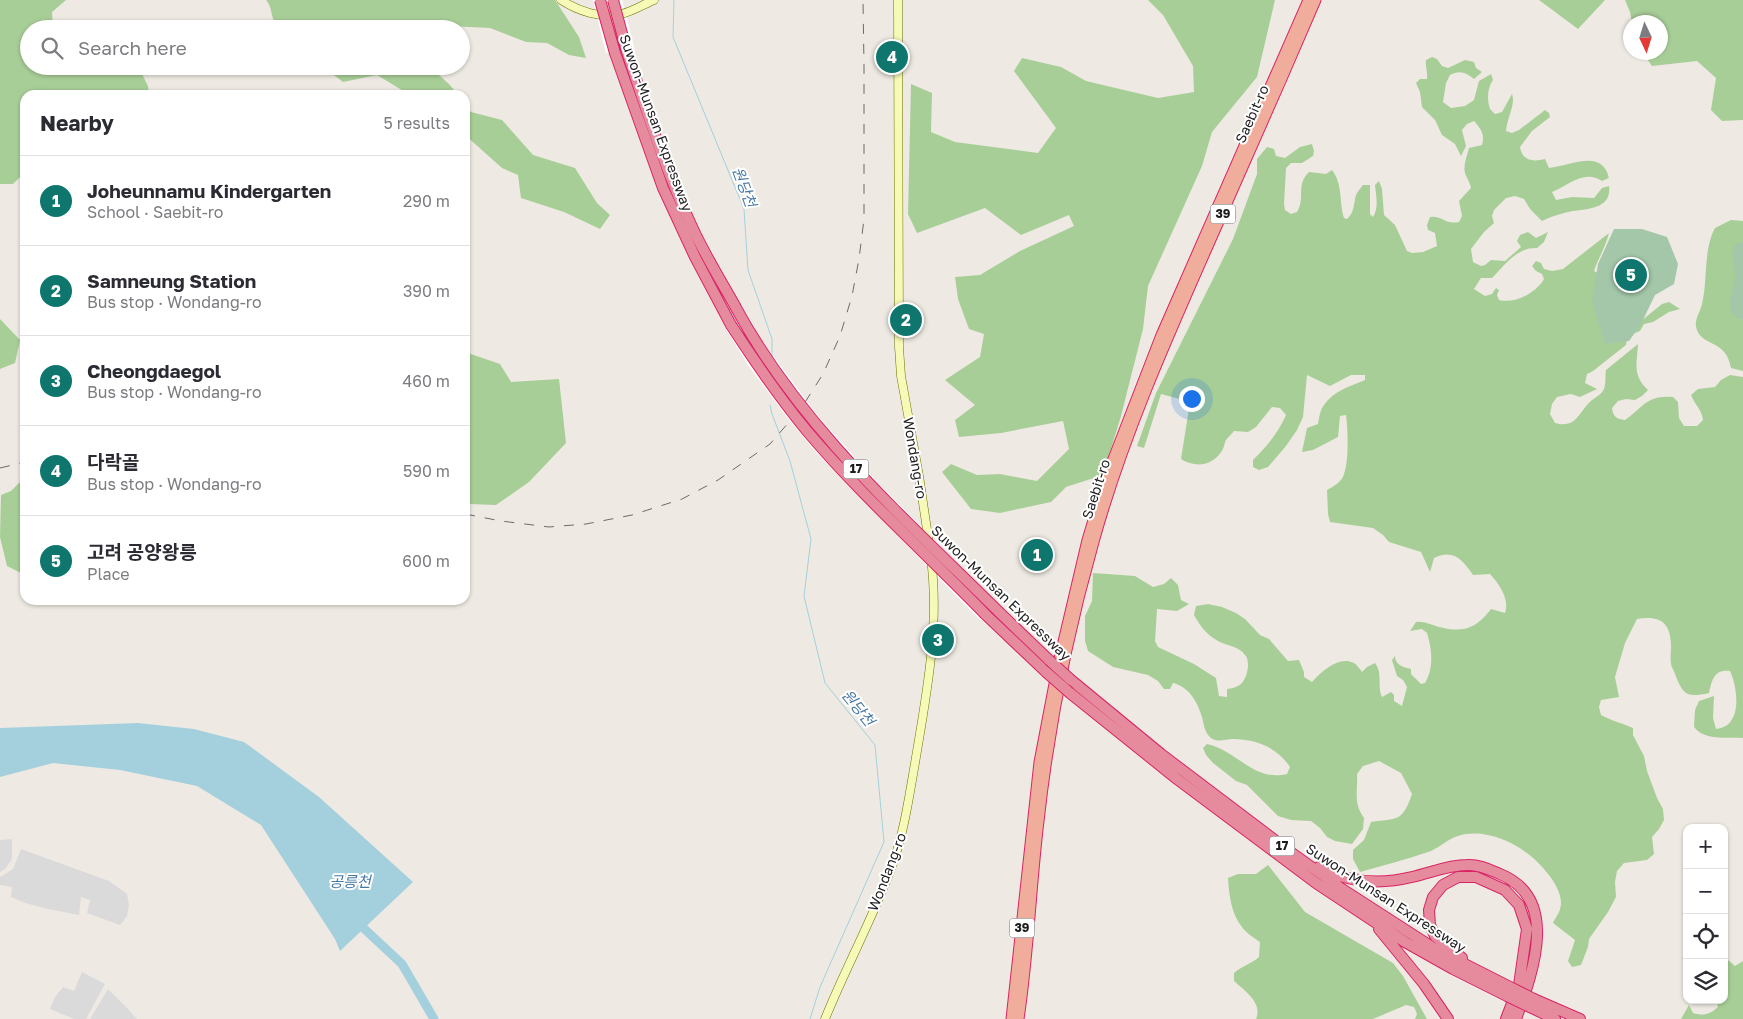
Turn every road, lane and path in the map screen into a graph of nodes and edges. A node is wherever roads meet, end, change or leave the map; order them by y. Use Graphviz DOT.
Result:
graph roads {
  1 [pos="561,0"];
  2 [pos="600,0"];
  3 [pos="613,0"];
  4 [pos="654,0"];
  5 [pos="898,0"];
  6 [pos="1308,0"];
  7 [pos="1316,0"];
  8 [pos="1124,439"];
  9 [pos="1035,822"];
  10 [pos="1285,848"];
  11 [pos="1374,922"];
  12 [pos="1482,974"];
  13 [pos="1508,992"];
  14 [pos="1532,1003"];
  15 [pos="825,1019"];
  16 [pos="1011,1019"];
  17 [pos="1019,1019"];
  18 [pos="1448,1019"];
  19 [pos="1506,1019"];
  20 [pos="1516,1019"];
  21 [pos="1555,1019"];
  22 [pos="1580,1019"];
  1 -- 4 [label="main road"];
  2 -- 11 [label="highway, Suwon-Munsan Expressway / 17, bridge"];
  3 -- 10 [label="highway, Suwon-Munsan Expressway / 17, bridge"];
  5 -- 15 [label="main road, Wondang-ro"];
  6 -- 8 [label="highway, Saebit-ro / 39"];
  7 -- 8 [label="highway, Saebit-ro / 39"];
  8 -- 9 [label="highway, Saebit-ro / 39"];
  9 -- 16 [label="highway, Saebit-ro / 39"];
  9 -- 17 [label="highway, Saebit-ro / 39"];
  10 -- 12 [label="highway, Suwon-Munsan Expressway / 17"];
  10 -- 20 [label="highway"];
  11 -- 13 [label="highway, Suwon-Munsan Expressway / 17"];
  11 -- 18 [label="highway"];
  12 -- 13 [label="highway, Suwon-Munsan Expressway / 17"];
  12 -- 19 [label="highway"];
  13 -- 14 [label="highway, Suwon-Munsan Expressway / 17, bridge"];
  14 -- 21 [label="highway, Suwon-Munsan Expressway / 17"];
  14 -- 22 [label="highway, Suwon-Munsan Expressway / 17"];
}
